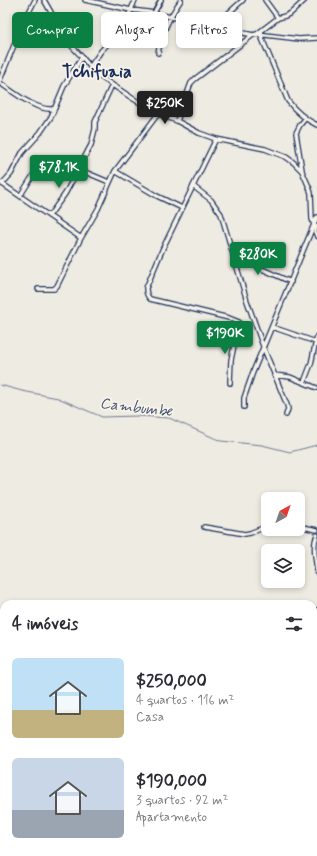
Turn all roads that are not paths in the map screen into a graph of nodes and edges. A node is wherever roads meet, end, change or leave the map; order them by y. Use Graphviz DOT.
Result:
graph roads {
  1 [pos="35,0"];
  2 [pos="44,0"];
  3 [pos="86,0"];
  4 [pos="135,0"];
  5 [pos="161,0"];
  6 [pos="181,0"];
  7 [pos="243,0"];
  8 [pos="265,0"];
  9 [pos="305,0"];
  10 [pos="131,10"];
  11 [pos="146,12"];
  12 [pos="155,12"];
  13 [pos="230,12"];
  14 [pos="168,16"];
  15 [pos="171,17"];
  16 [pos="176,18"];
  17 [pos="278,18"];
  18 [pos="242,32"];
  19 [pos="257,35"];
  20 [pos="317,38"];
  21 [pos="158,53"];
  22 [pos="82,57"];
  23 [pos="90,67"];
  24 [pos="0,81"];
  25 [pos="112,85"];
  26 [pos="55,108"];
  27 [pos="158,114"];
  28 [pos="305,118"];
  29 [pos="177,121"];
  30 [pos="317,125"];
  31 [pos="216,139"];
  32 [pos="39,166"];
  33 [pos="78,169"];
  34 [pos="115,171"];
  35 [pos="302,171"];
  36 [pos="109,182"];
  37 [pos="1,183"];
  38 [pos="193,186"];
  39 [pos="20,196"];
  40 [pos="182,208"];
  41 [pos="49,216"];
  42 [pos="317,217"];
  43 [pos="315,226"];
  44 [pos="317,236"];
  45 [pos="81,238"];
  46 [pos="232,252"];
  47 [pos="290,282"];
  48 [pos="38,289"];
  49 [pos="272,327"];
  50 [pos="317,336"];
  51 [pos="316,342"];
  52 [pos="264,349"];
  53 [pos="274,375"];
  54 [pos="304,382"];
  55 [pos="230,383"];
  56 [pos="317,388"];
  57 [pos="244,407"];
  58 [pos="286,415"];
  59 [pos="204,527"];
  60 [pos="305,527"];
  61 [pos="261,529"];
  62 [pos="317,530"];
  63 [pos="317,535"];
  64 [pos="317,572"];
  1 -- 24 [label="street"];
  2 -- 22 [label="street"];
  3 -- 10 [label="street"];
  4 -- 10 [label="street"];
  5 -- 12 [label="street"];
  6 -- 15 [label="street"];
  7 -- 13 [label="street"];
  8 -- 17 [label="street"];
  9 -- 17 [label="street"];
  10 -- 11 [label="street"];
  10 -- 23 [label="street"];
  14 -- 15 [label="street"];
  15 -- 16 [label="street"];
  15 -- 21 [label="street"];
  17 -- 19 [label="street"];
  18 -- 19 [label="street"];
  19 -- 20 [label="street"];
  19 -- 28 [label="street"];
  19 -- 29 [label="street"];
  22 -- 23 [label="street"];
  22 -- 26 [label="street"];
  23 -- 25 [label="street"];
  24 -- 26 [label="street"];
  25 -- 27 [label="street"];
  25 -- 33 [label="street"];
  26 -- 37 [label="street"];
  27 -- 29 [label="street"];
  27 -- 34 [label="street"];
  28 -- 30 [label="street"];
  28 -- 35 [label="street"];
  29 -- 31 [label="street"];
  31 -- 35 [label="street"];
  31 -- 38 [label="street"];
  32 -- 39 [label="street"];
  33 -- 36 [label="street"];
  33 -- 41 [label="street"];
  34 -- 36 [label="street"];
  34 -- 40 [label="street"];
  35 -- 43 [label="street"];
  36 -- 45 [label="street"];
  37 -- 39 [label="street"];
  38 -- 40 [label="street"];
  38 -- 46 [label="street"];
  39 -- 41 [label="street"];
  40 -- 55 [label="street"];
  41 -- 45 [label="street"];
  42 -- 43 [label="street"];
  43 -- 44 [label="street"];
  43 -- 47 [label="street"];
  45 -- 48 [label="street"];
  46 -- 47 [label="street"];
  46 -- 52 [label="street"];
  47 -- 49 [label="street"];
  49 -- 51 [label="street"];
  49 -- 52 [label="street"];
  50 -- 51 [label="street"];
  51 -- 54 [label="street"];
  52 -- 53 [label="street"];
  52 -- 57 [label="street"];
  53 -- 54 [label="street"];
  53 -- 58 [label="street"];
  54 -- 56 [label="street"];
  59 -- 61 [label="street"];
  60 -- 62 [label="street"];
  63 -- 64 [label="street"];
}
